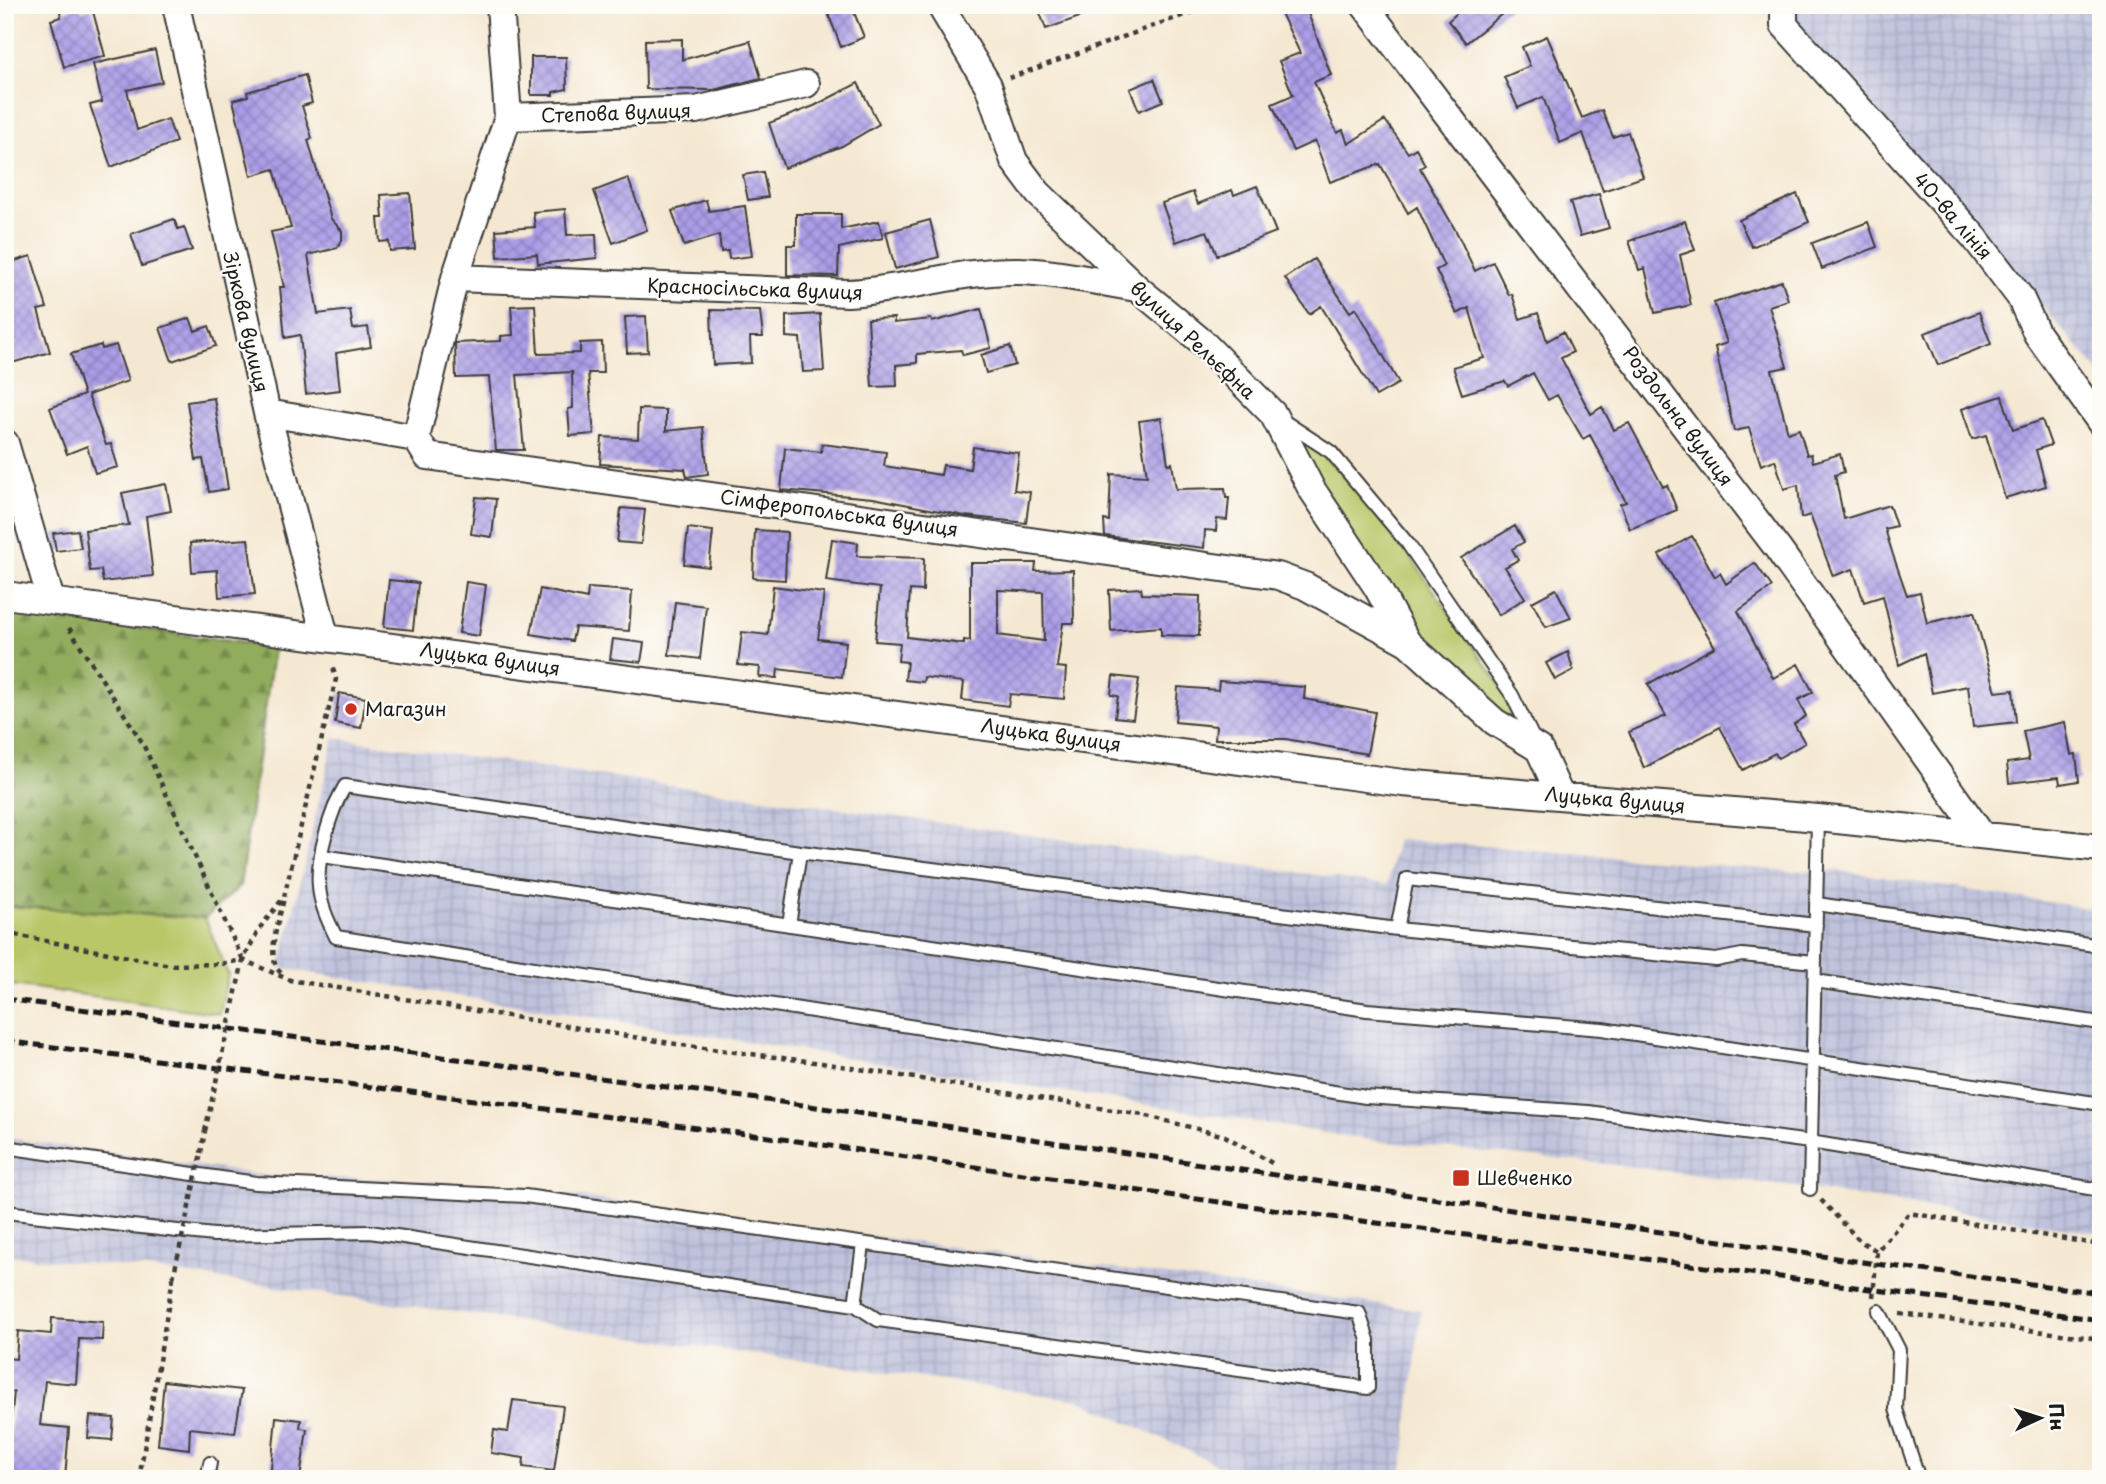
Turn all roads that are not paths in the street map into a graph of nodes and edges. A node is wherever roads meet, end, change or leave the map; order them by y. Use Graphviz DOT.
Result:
graph roads {
  1 [pos="176,5"];
  2 [pos="500,5"];
  3 [pos="940,5"];
  4 [pos="1364,5"];
  5 [pos="1784,15"];
  6 [pos="806,85"];
  7 [pos="508,117"];
  8 [pos="455,278"];
  9 [pos="1137,288"];
  10 [pos="267,413"];
  11 [pos="1273,414"];
  12 [pos="2101,423"];
  13 [pos="416,438"];
  14 [pos="5,443"];
  15 [pos="5,594"];
  16 [pos="51,600"];
  17 [pos="325,636"];
  18 [pos="1407,642"];
  19 [pos="1539,749"];
  20 [pos="1560,795"];
  21 [pos="1818,818"];
  22 [pos="1981,834"];
  23 [pos="2101,848"];
  24 [pos="800,852"];
  25 [pos="322,856"];
  26 [pos="1817,904"];
  27 [pos="789,925"];
  28 [pos="1816,925"];
  29 [pos="1397,929"];
  30 [pos="2101,946"];
  31 [pos="1815,962"];
  32 [pos="1815,981"];
  33 [pos="2101,1023"];
  34 [pos="1812,1060"];
  35 [pos="2101,1104"];
  36 [pos="1810,1142"];
  37 [pos="5,1147"];
  38 [pos="1810,1189"];
  39 [pos="2101,1190"];
  40 [pos="5,1212"];
  41 [pos="863,1245"];
  42 [pos="855,1305"];
  43 [pos="1876,1306"];
  44 [pos="210,1463"];
  45 [pos="207,1479"];
  46 [pos="1919,1479"];
  1 -- 10 [label="street, Зіркова вулиця"];
  2 -- 7 [label="street"];
  3 -- 9 [label="street, вулиця Рельєфна"];
  4 -- 22 [label="street, Роздольна вулиця"];
  5 -- 12 [label="street, 40-ва лінія"];
  6 -- 7 [label="street, Степова вулиця"];
  7 -- 8 [label="street"];
  8 -- 9 [label="street, Красносільська вулиця"];
  8 -- 13 [label="street"];
  9 -- 11 [label="street, вулиця Рельєфна"];
  10 -- 13 [label="street, Сімферопольська вулиця"];
  10 -- 17 [label="street, Зіркова вулиця"];
  11 -- 18 [label="street, вулиця Рельєфна"];
  11 -- 19 [label="lane"];
  13 -- 18 [label="street, Сімферопольська вулиця"];
  14 -- 16 [label="street"];
  15 -- 16 [label="street, Луцька вулиця"];
  16 -- 17 [label="street, Луцька вулиця"];
  17 -- 20 [label="street, Луцька вулиця"];
  18 -- 19 [label="street, вулиця Рельєфна"];
  19 -- 20 [label="street"];
  20 -- 21 [label="street, Луцька вулиця"];
  21 -- 22 [label="street, Луцька вулиця"];
  21 -- 26 [label="lane"];
  22 -- 23 [label="street, Луцька вулиця"];
  24 -- 25 [label="lane"];
  24 -- 27 [label="lane"];
  24 -- 29 [label="lane"];
  25 -- 27 [label="lane"];
  25 -- 36 [label="lane"];
  26 -- 28 [label="lane"];
  26 -- 30 [label="lane"];
  27 -- 34 [label="lane"];
  28 -- 29 [label="lane"];
  28 -- 31 [label="lane"];
  29 -- 31 [label="lane"];
  31 -- 32 [label="lane"];
  32 -- 33 [label="lane"];
  32 -- 34 [label="lane"];
  34 -- 35 [label="lane"];
  34 -- 36 [label="lane"];
  36 -- 38 [label="lane"];
  36 -- 39 [label="lane"];
  37 -- 41 [label="lane"];
  40 -- 42 [label="lane"];
  41 -- 42 [label="lane"];
  41 -- 42 [label="lane"];
  43 -- 46 [label="lane"];
  44 -- 45 [label="lane"];
}
